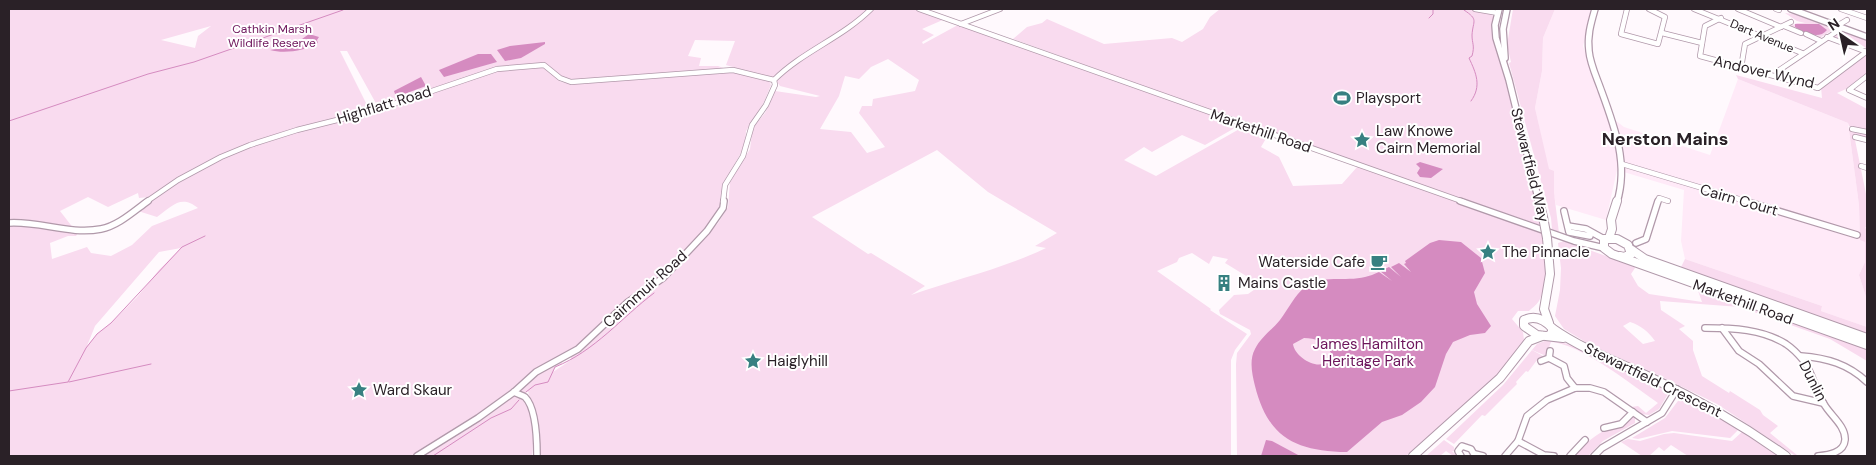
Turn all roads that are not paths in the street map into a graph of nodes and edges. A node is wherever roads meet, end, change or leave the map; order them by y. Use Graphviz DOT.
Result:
graph roads {
  1 [pos="871,9"];
  2 [pos="919,9"];
  3 [pos="1000,9"];
  4 [pos="1475,9"];
  5 [pos="1507,9"];
  6 [pos="1595,9"];
  7 [pos="1627,9"];
  8 [pos="1649,9"];
  9 [pos="1694,9"];
  10 [pos="1738,9"];
  11 [pos="1845,9"];
  12 [pos="1796,10"];
  13 [pos="1499,11"];
  14 [pos="1721,18"];
  15 [pos="1867,18"];
  16 [pos="1847,20"];
  17 [pos="1791,22"];
  18 [pos="961,24"];
  19 [pos="1783,26"];
  20 [pos="1840,27"];
  21 [pos="1662,33"];
  22 [pos="1762,36"];
  23 [pos="1827,37"];
  24 [pos="1867,37"];
  25 [pos="1822,41"];
  26 [pos="1702,43"];
  27 [pos="1867,52"];
  28 [pos="1802,53"];
  29 [pos="1740,68"];
  30 [pos="1777,77"];
  31 [pos="1867,77"];
  32 [pos="774,80"];
  33 [pos="1509,80"];
  34 [pos="1867,98"];
  35 [pos="1852,129"];
  36 [pos="1867,132"];
  37 [pos="1855,137"];
  38 [pos="1867,140"];
  39 [pos="1622,164"];
  40 [pos="1860,166"];
  41 [pos="1867,168"];
  42 [pos="1668,201"];
  43 [pos="1564,211"];
  44 [pos="9,223"];
  45 [pos="1568,226"];
  46 [pos="1612,229"];
  47 [pos="1857,234"];
  48 [pos="1590,236"];
  49 [pos="1606,238"];
  50 [pos="1623,241"];
  51 [pos="1633,247"];
  52 [pos="1604,248"];
  53 [pos="1620,256"];
  54 [pos="1673,273"];
  55 [pos="1544,309"];
  56 [pos="1531,317"];
  57 [pos="1705,328"];
  58 [pos="1722,328"];
  59 [pos="1527,330"];
  60 [pos="1548,331"];
  61 [pos="1867,338"];
  62 [pos="1529,341"];
  63 [pos="1867,345"];
  64 [pos="1801,356"];
  65 [pos="1541,362"];
  66 [pos="1867,382"];
  67 [pos="1575,388"];
  68 [pos="1677,389"];
  69 [pos="514,392"];
  70 [pos="1823,403"];
  71 [pos="1633,412"];
  72 [pos="1647,422"];
  73 [pos="1604,428"];
  74 [pos="1585,440"];
  75 [pos="1518,441"];
  76 [pos="1475,455"];
  77 [pos="417,456"];
  78 [pos="537,456"];
  79 [pos="1413,456"];
  80 [pos="1461,456"];
  81 [pos="1483,456"];
  82 [pos="1505,456"];
  83 [pos="1554,456"];
  84 [pos="1570,456"];
  85 [pos="1594,456"];
  86 [pos="1786,456"];
  87 [pos="1818,456"];
  1 -- 32 [label="street"];
  2 -- 18 [label="street, Markethill Road"];
  3 -- 18 [label="street"];
  4 -- 13 [label="street"];
  5 -- 33 [label="street, Stewartfield Way"];
  6 -- 39 [label="street"];
  7 -- 21 [label="street"];
  8 -- 21 [label="street"];
  9 -- 14 [label="street, Dart Avenue"];
  10 -- 19 [label="street"];
  11 -- 15 [label="street"];
  12 -- 20 [label="street"];
  13 -- 33 [label="street, Stewartfield Way"];
  14 -- 22 [label="street, Dart Avenue"];
  14 -- 26 [label="street, Andover Wynd"];
  16 -- 20 [label="street"];
  17 -- 19 [label="street"];
  18 -- 52 [label="street, Markethill Road"];
  19 -- 22 [label="street"];
  19 -- 25 [label="street"];
  20 -- 23 [label="street"];
  20 -- 24 [label="street"];
  21 -- 26 [label="street"];
  22 -- 28 [label="street, Dart Avenue"];
  22 -- 29 [label="street"];
  23 -- 25 [label="street"];
  23 -- 27 [label="street"];
  25 -- 28 [label="street"];
  26 -- 29 [label="street, Andover Wynd"];
  27 -- 30 [label="street, Andover Wynd"];
  28 -- 30 [label="street"];
  29 -- 30 [label="street, Andover Wynd"];
  31 -- 34 [label="street"];
  32 -- 44 [label="street, Highflatt Road"];
  32 -- 69 [label="street, Cairnmuir Road"];
  33 -- 55 [label="street, Stewartfield Way, bridge"];
  35 -- 36 [label="street"];
  37 -- 38 [label="street"];
  39 -- 46 [label="street"];
  39 -- 47 [label="street, Cairn Court"];
  40 -- 41 [label="street"];
  42 -- 51 [label="street"];
  43 -- 45 [label="street"];
  45 -- 48 [label="street"];
  45 -- 49 [label="street"];
  46 -- 49 [label="street"];
  46 -- 50 [label="street, Markethill Road"];
  49 -- 50 [label="street"];
  49 -- 52 [label="street"];
  50 -- 51 [label="street, Markethill Road"];
  51 -- 53 [label="street"];
  51 -- 54 [label="street, Markethill Road"];
  52 -- 53 [label="street, Markethill Road"];
  53 -- 54 [label="street, Markethill Road"];
  54 -- 61 [label="street, Markethill Road"];
  54 -- 63 [label="street, Markethill Road"];
  55 -- 56 [label="street"];
  55 -- 60 [label="street"];
  56 -- 59 [label="street"];
  56 -- 60 [label="street"];
  57 -- 58 [label="street, Dunlin"];
  58 -- 64 [label="street, Dunlin"];
  58 -- 70 [label="street"];
  59 -- 60 [label="street"];
  59 -- 62 [label="street"];
  60 -- 62 [label="street"];
  60 -- 68 [label="street, Stewartfield Crescent"];
  62 -- 79 [label="street"];
  64 -- 66 [label="street"];
  64 -- 70 [label="street, Dunlin"];
  65 -- 67 [label="street"];
  67 -- 71 [label="street"];
  67 -- 75 [label="street"];
  68 -- 72 [label="street"];
  68 -- 86 [label="street, Stewartfield Crescent"];
  69 -- 77 [label="street, Cairnmuir Road"];
  69 -- 78 [label="street"];
  70 -- 87 [label="street, Dunlin"];
  71 -- 72 [label="street"];
  71 -- 73 [label="street"];
  72 -- 85 [label="street"];
  74 -- 84 [label="street"];
  75 -- 82 [label="street"];
  75 -- 83 [label="street"];
  76 -- 80 [label="street"];
  76 -- 81 [label="street"];
}
